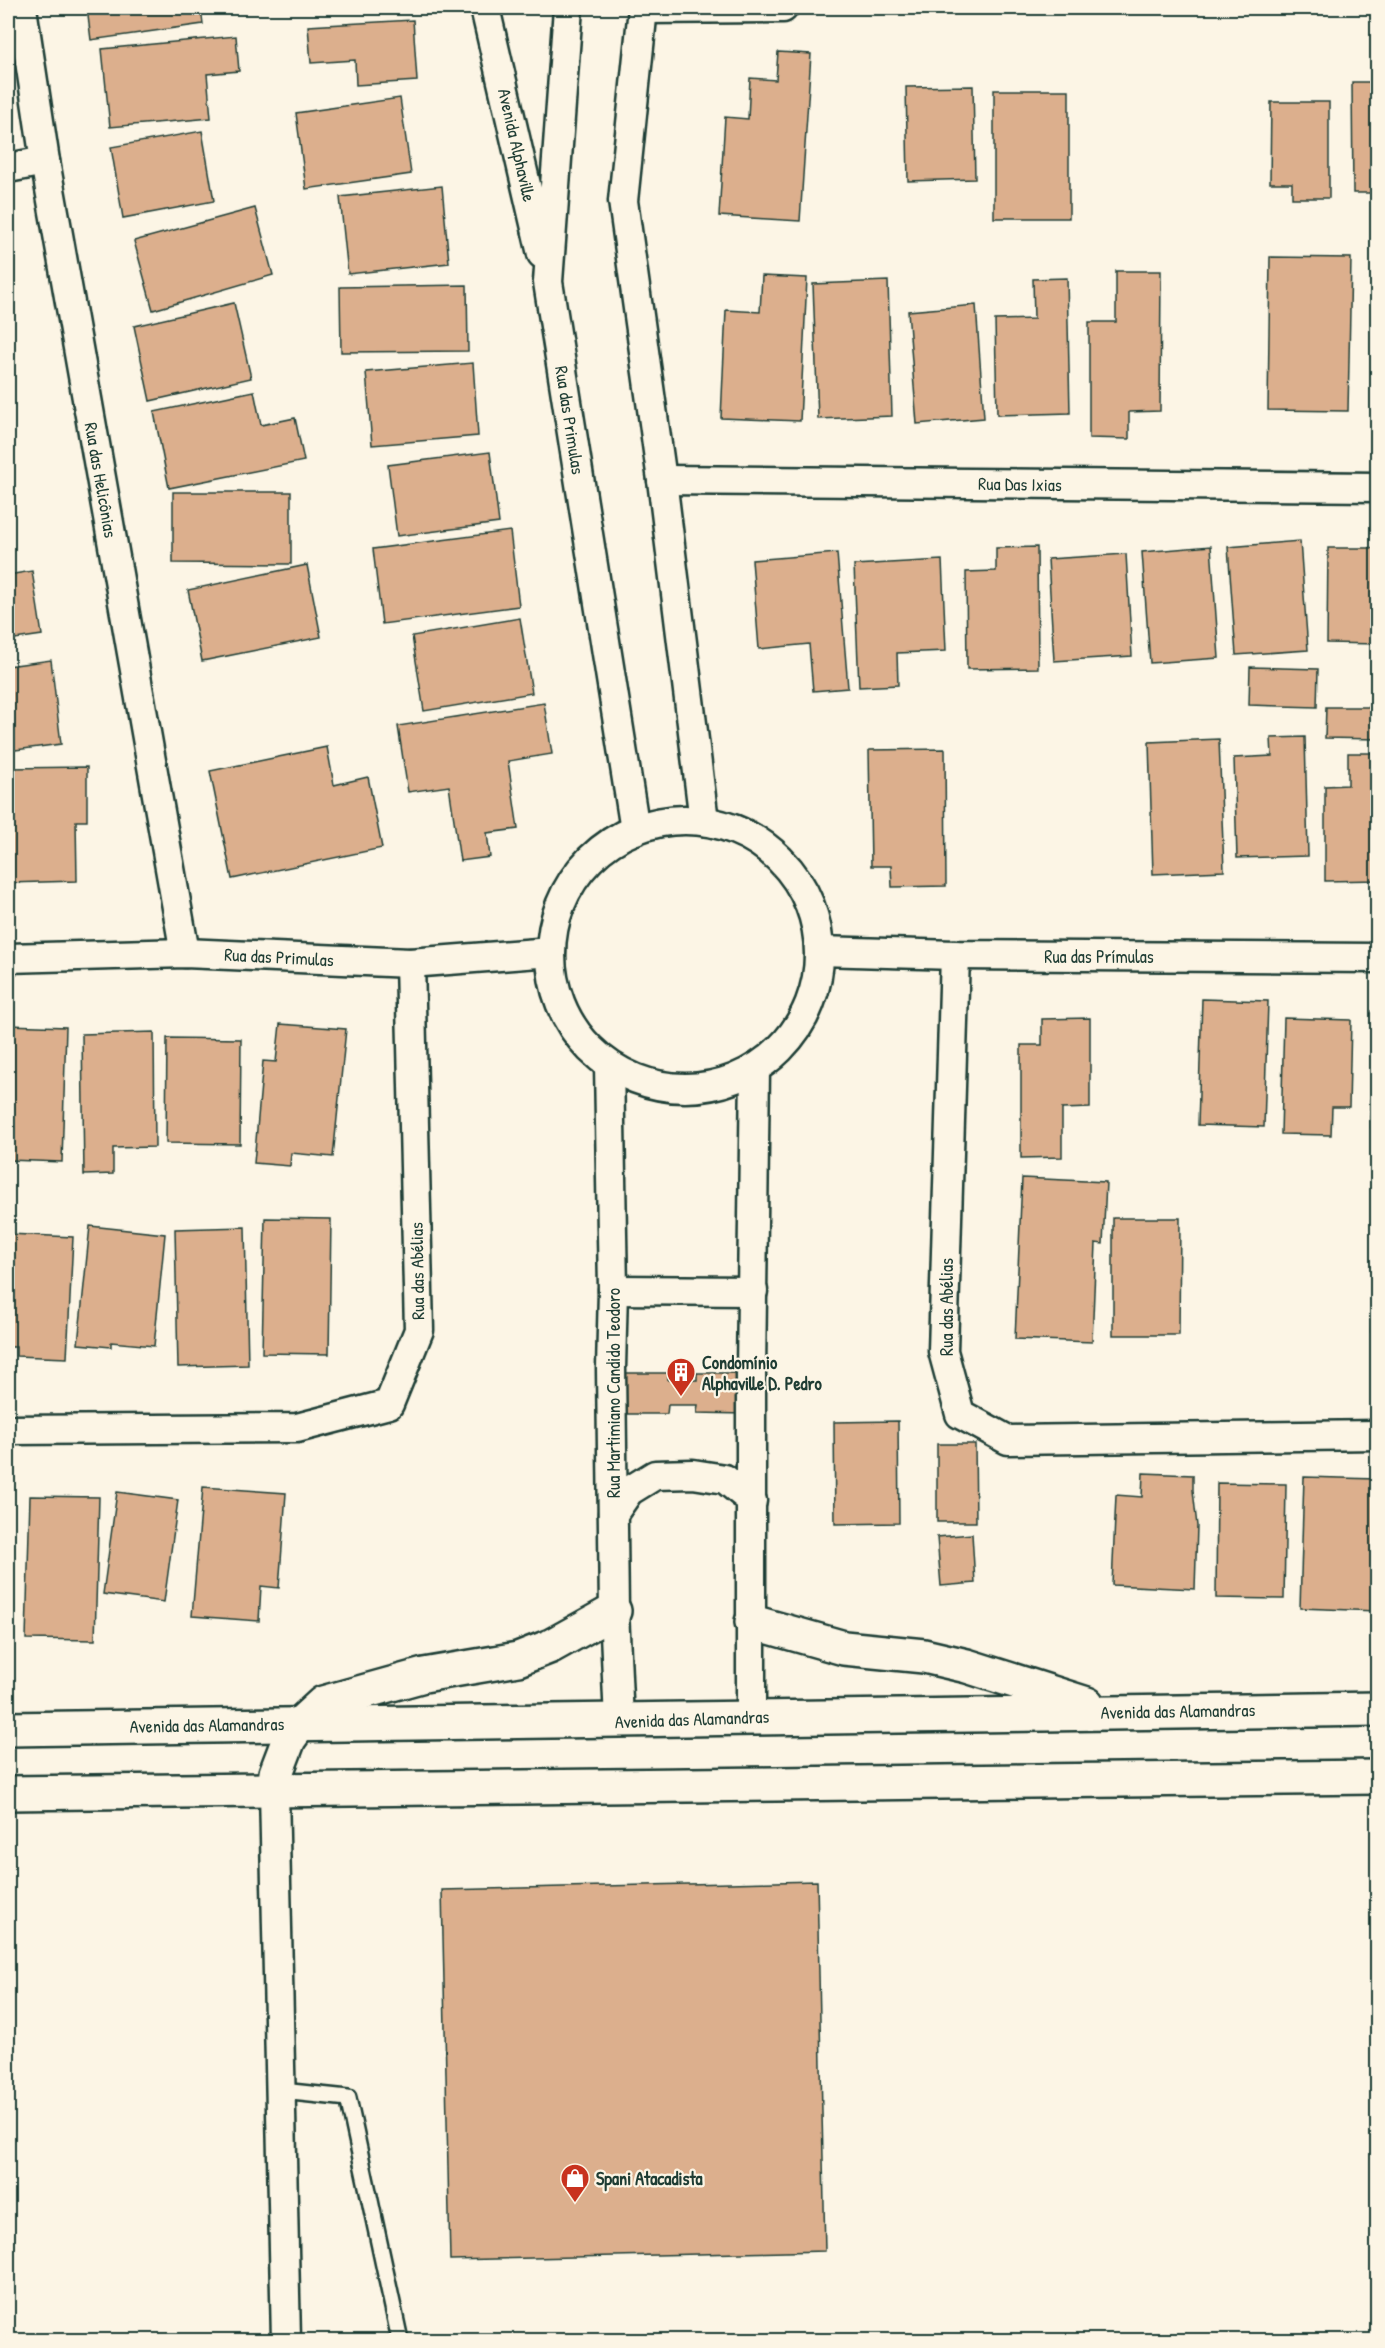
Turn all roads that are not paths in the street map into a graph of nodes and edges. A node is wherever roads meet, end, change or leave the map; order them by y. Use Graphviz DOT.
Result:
graph roads {
  1 [pos="22,8"];
  2 [pos="485,8"];
  3 [pos="568,8"];
  4 [pos="643,8"];
  5 [pos="783,8"];
  6 [pos="45,161"];
  7 [pos="8,168"];
  8 [pos="548,282"];
  9 [pos="662,480"];
  10 [pos="1377,487"];
  11 [pos="704,821"];
  12 [pos="635,830"];
  13 [pos="820,951"];
  14 [pos="184,952"];
  15 [pos="551,952"];
  16 [pos="955,955"];
  17 [pos="8,958"];
  18 [pos="1377,958"];
  19 [pos="410,963"];
  20 [pos="609,1065"];
  21 [pos="755,1069"];
  22 [pos="613,1290"];
  23 [pos="753,1291"];
  24 [pos="8,1430"];
  25 [pos="1377,1435"];
  26 [pos="752,1501"];
  27 [pos="613,1514"];
  28 [pos="614,1611"];
  29 [pos="752,1622"];
  30 [pos="1377,1709"];
  31 [pos="1115,1712"];
  32 [pos="751,1717"];
  33 [pos="619,1721"];
  34 [pos="300,1724"];
  35 [pos="8,1729"];
  36 [pos="1377,1777"];
  37 [pos="274,1791"];
  38 [pos="8,1793"];
  39 [pos="282,2091"];
  40 [pos="286,2340"];
  41 [pos="400,2340"];
  1 -- 6 [label="street, Rua das Helicônias"];
  2 -- 8 [label="street, Avenida Alphaville"];
  3 -- 8 [label="street, Rua das Primulas"];
  4 -- 5 [label="street"];
  4 -- 9 [label="street"];
  6 -- 7 [label="street"];
  6 -- 14 [label="street, Rua das Helicônias"];
  8 -- 12 [label="street, Rua das Primulas"];
  9 -- 10 [label="street, Rua Das Ixias"];
  9 -- 11 [label="street"];
  11 -- 12 [label="street"];
  11 -- 13 [label="street"];
  12 -- 15 [label="street"];
  13 -- 16 [label="street, Rua das Prímulas"];
  13 -- 21 [label="street"];
  14 -- 17 [label="street, Rua das Primulas"];
  14 -- 19 [label="street, Rua das Primulas"];
  15 -- 19 [label="street, Rua das Primulas"];
  15 -- 20 [label="street"];
  16 -- 18 [label="street, Rua das Prímulas"];
  16 -- 25 [label="street, Rua das Abélias"];
  19 -- 24 [label="street, Rua das Abélias"];
  20 -- 21 [label="street"];
  20 -- 22 [label="street, Rua Martimiano Candido Teodoro"];
  21 -- 23 [label="street"];
  22 -- 23 [label="street"];
  22 -- 27 [label="street, Rua Martimiano Candido Teodoro"];
  23 -- 26 [label="street"];
  26 -- 27 [label="street"];
  26 -- 29 [label="street"];
  27 -- 28 [label="street, Rua Martimiano Candido Teodoro"];
  28 -- 33 [label="street, Rua Martimiano Candido Teodoro"];
  28 -- 34 [label="street"];
  29 -- 31 [label="street"];
  29 -- 32 [label="street"];
  30 -- 31 [label="street, Avenida das Alamandras"];
  31 -- 32 [label="street, Avenida das Alamandras"];
  32 -- 33 [label="street, Avenida das Alamandras"];
  33 -- 34 [label="street, Avenida das Alamandras"];
  34 -- 35 [label="street, Avenida das Alamandras"];
  34 -- 37 [label="street"];
  36 -- 37 [label="street"];
  37 -- 38 [label="street"];
  37 -- 39 [label="street"];
  39 -- 40 [label="street"];
  39 -- 41 [label="lane"];
}
